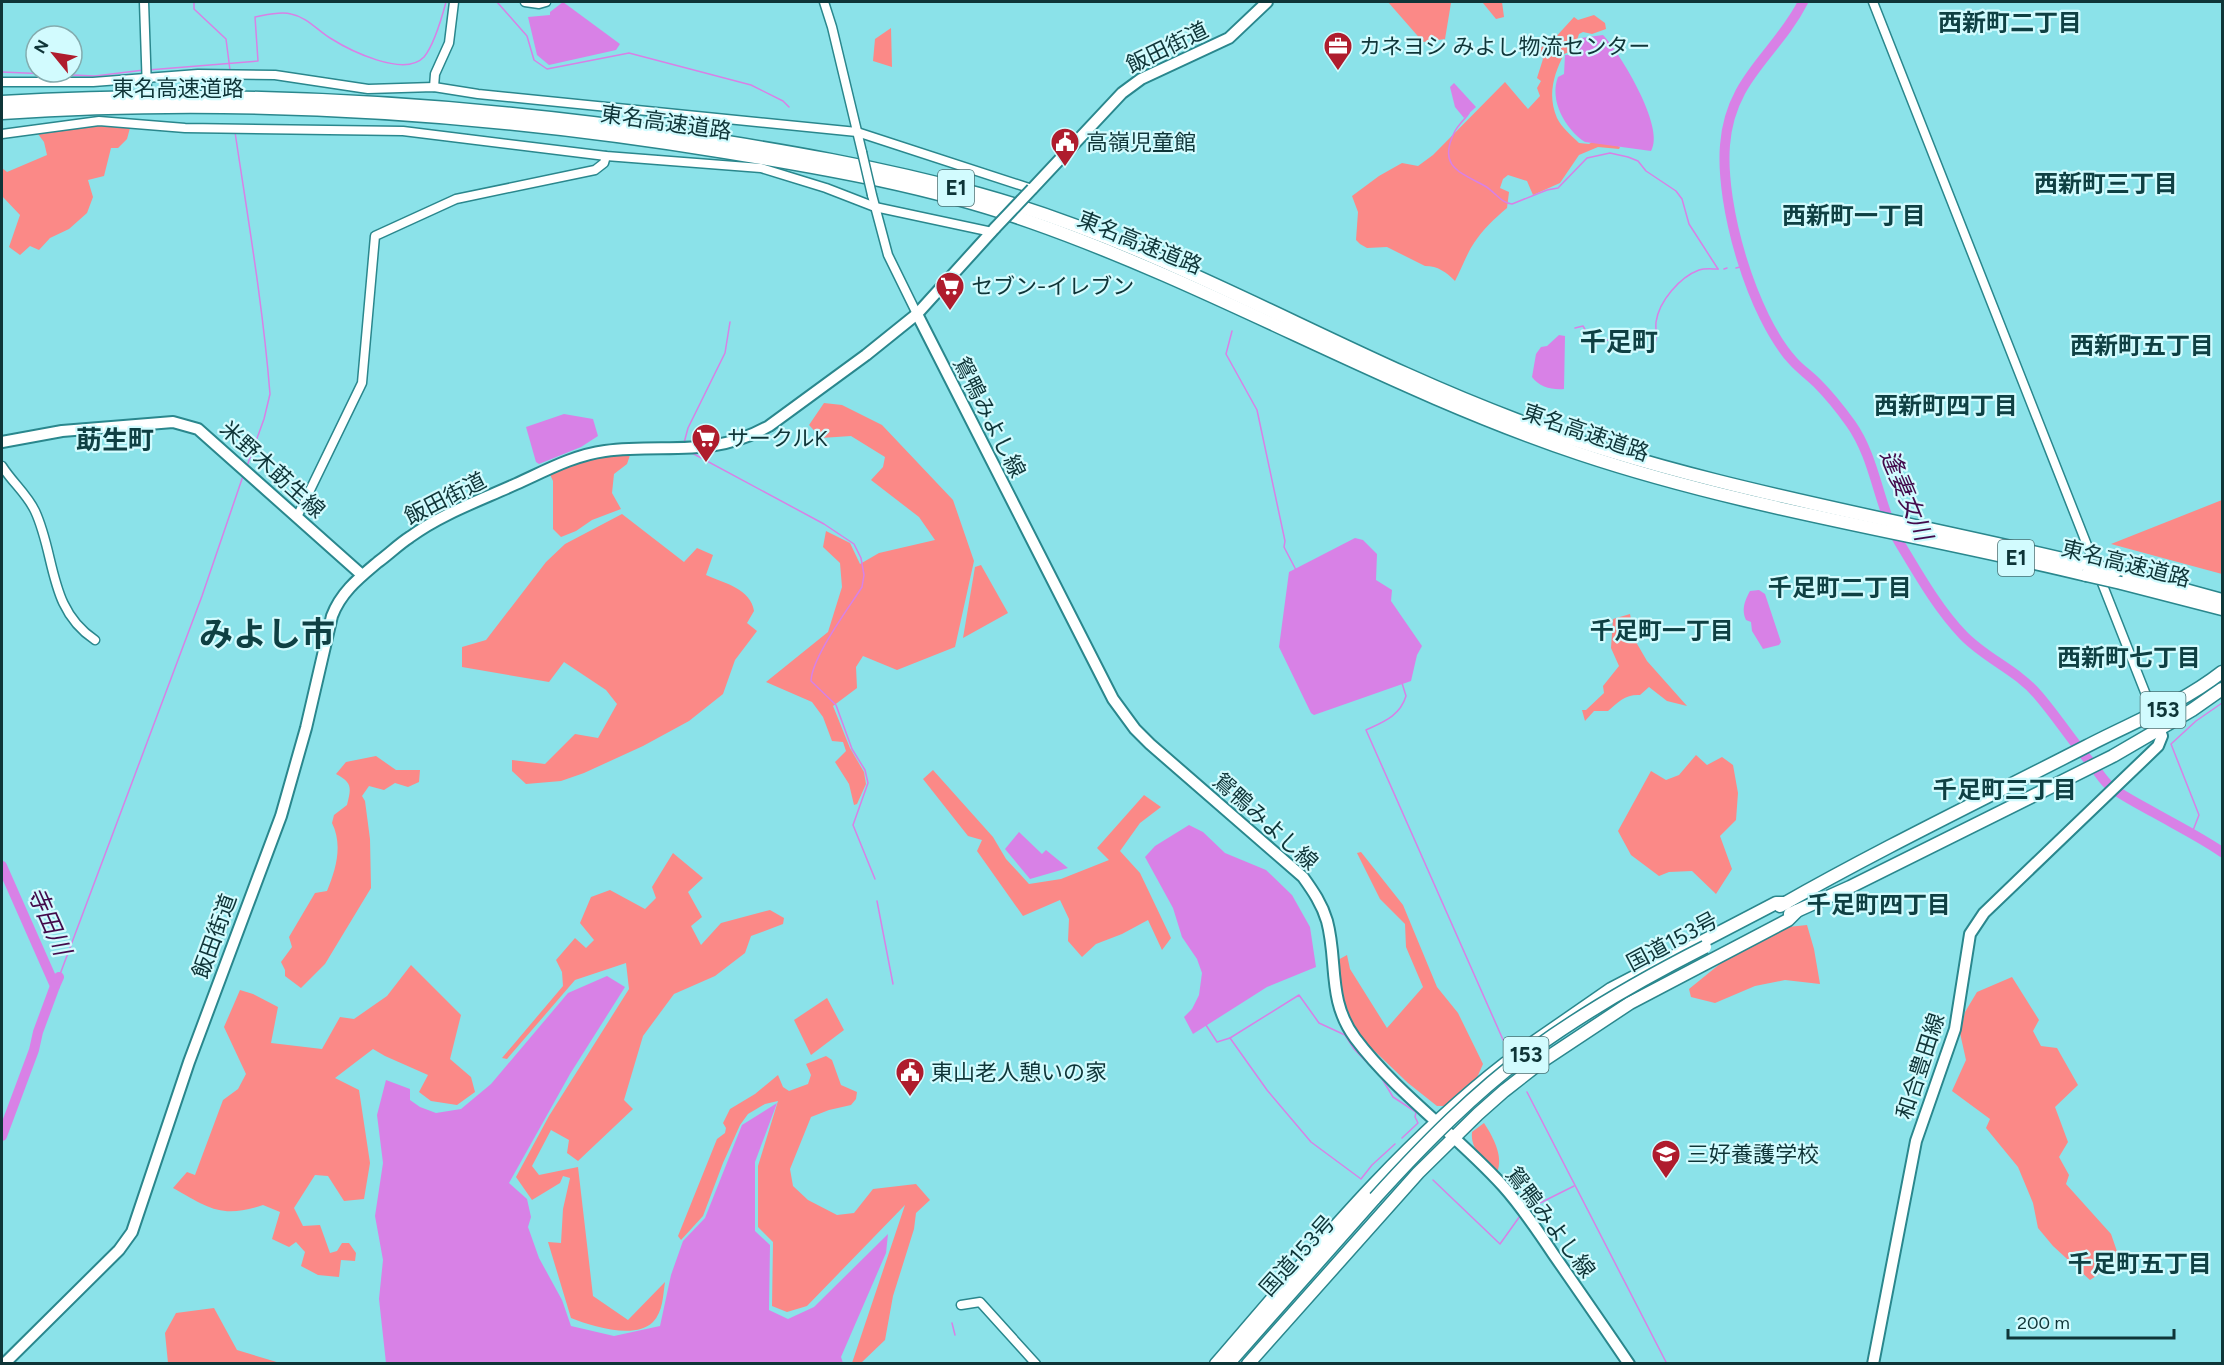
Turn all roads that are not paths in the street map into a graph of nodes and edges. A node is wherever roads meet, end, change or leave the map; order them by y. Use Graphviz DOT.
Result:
graph roads {
  1 [pos="144,2"];
  2 [pos="454,2"];
  3 [pos="525,2"];
  4 [pos="546,2"];
  5 [pos="824,2"];
  6 [pos="1267,2"];
  7 [pos="1873,2"];
  8 [pos="147,78"];
  9 [pos="2,82"];
  10 [pos="434,87"];
  11 [pos="147,90"];
  12 [pos="2,102"];
  13 [pos="2,113"];
  14 [pos="857,132"];
  15 [pos="2,134"];
  16 [pos="606,156"];
  17 [pos="1032,189"];
  18 [pos="875,207"];
  19 [pos="993,230"];
  20 [pos="917,314"];
  21 [pos="2,442"];
  22 [pos="2,466"];
  23 [pos="297,517"];
  24 [pos="1945,538"];
  25 [pos="362,575"];
  26 [pos="2118,577"];
  27 [pos="2223,600"];
  28 [pos="2223,609"];
  29 [pos="94,640"];
  30 [pos="2223,672"];
  31 [pos="2223,689"];
  32 [pos="2154,715"];
  33 [pos="2160,729"];
  34 [pos="1786,903"];
  35 [pos="1797,911"];
  36 [pos="1437,1123"];
  37 [pos="1453,1138"];
  38 [pos="1378,1201"];
  39 [pos="961,1305"];
  40 [pos="4,1364"];
  41 [pos="1036,1364"];
  42 [pos="1216,1364"];
  43 [pos="1228,1364"];
  44 [pos="1240,1364"];
  45 [pos="1248,1364"];
  46 [pos="1629,1364"];
  47 [pos="1873,1364"];
  1 -- 8 [label="street"];
  2 -- 10 [label="street"];
  3 -- 4 [label="street"];
  5 -- 14 [label="street"];
  6 -- 17 [label="main road, 飯田街道"];
  7 -- 32 [label="street"];
  8 -- 9 [label="street"];
  8 -- 10 [label="street"];
  8 -- 11 [label="street"];
  10 -- 14 [label="street"];
  12 -- 24 [label="highway, 東名高速道路 / E1"];
  13 -- 24 [label="highway, 東名高速道路 / E1"];
  14 -- 17 [label="street"];
  14 -- 18 [label="street, bridge"];
  15 -- 16 [label="street"];
  16 -- 18 [label="street"];
  16 -- 23 [label="street"];
  17 -- 19 [label="main road, 飯田街道, bridge"];
  18 -- 19 [label="street"];
  18 -- 20 [label="street"];
  19 -- 20 [label="main road, 飯田街道"];
  20 -- 25 [label="main road, 飯田街道"];
  20 -- 36 [label="main road, 鴛鴨みよし線"];
  21 -- 23 [label="main road, 米野木莇生線"];
  22 -- 29 [label="street"];
  23 -- 25 [label="main road, 米野木莇生線"];
  24 -- 26 [label="highway, 東名高速道路 / E1, bridge"];
  25 -- 40 [label="main road, 飯田街道"];
  26 -- 27 [label="highway, 東名高速道路 / E1"];
  26 -- 28 [label="highway, 東名高速道路 / E1"];
  30 -- 32 [label="highway, 国道153号 / 153"];
  31 -- 33 [label="highway, 国道153号 / 153"];
  32 -- 33 [label="main road"];
  32 -- 34 [label="highway, 国道153号 / 153"];
  33 -- 35 [label="highway, 国道153号 / 153"];
  33 -- 47 [label="main road, 和合豊田線"];
  34 -- 36 [label="highway"];
  34 -- 38 [label="highway, 国道153号 / 153, bridge"];
  35 -- 37 [label="highway"];
  35 -- 38 [label="highway, 国道153号 / 153"];
  36 -- 37 [label="main road, 鴛鴨みよし線"];
  36 -- 42 [label="highway"];
  37 -- 45 [label="highway"];
  37 -- 46 [label="main road, 鴛鴨みよし線"];
  38 -- 43 [label="highway, 国道153号 / 153"];
  38 -- 44 [label="highway, 国道153号 / 153"];
  39 -- 41 [label="street"];
}
